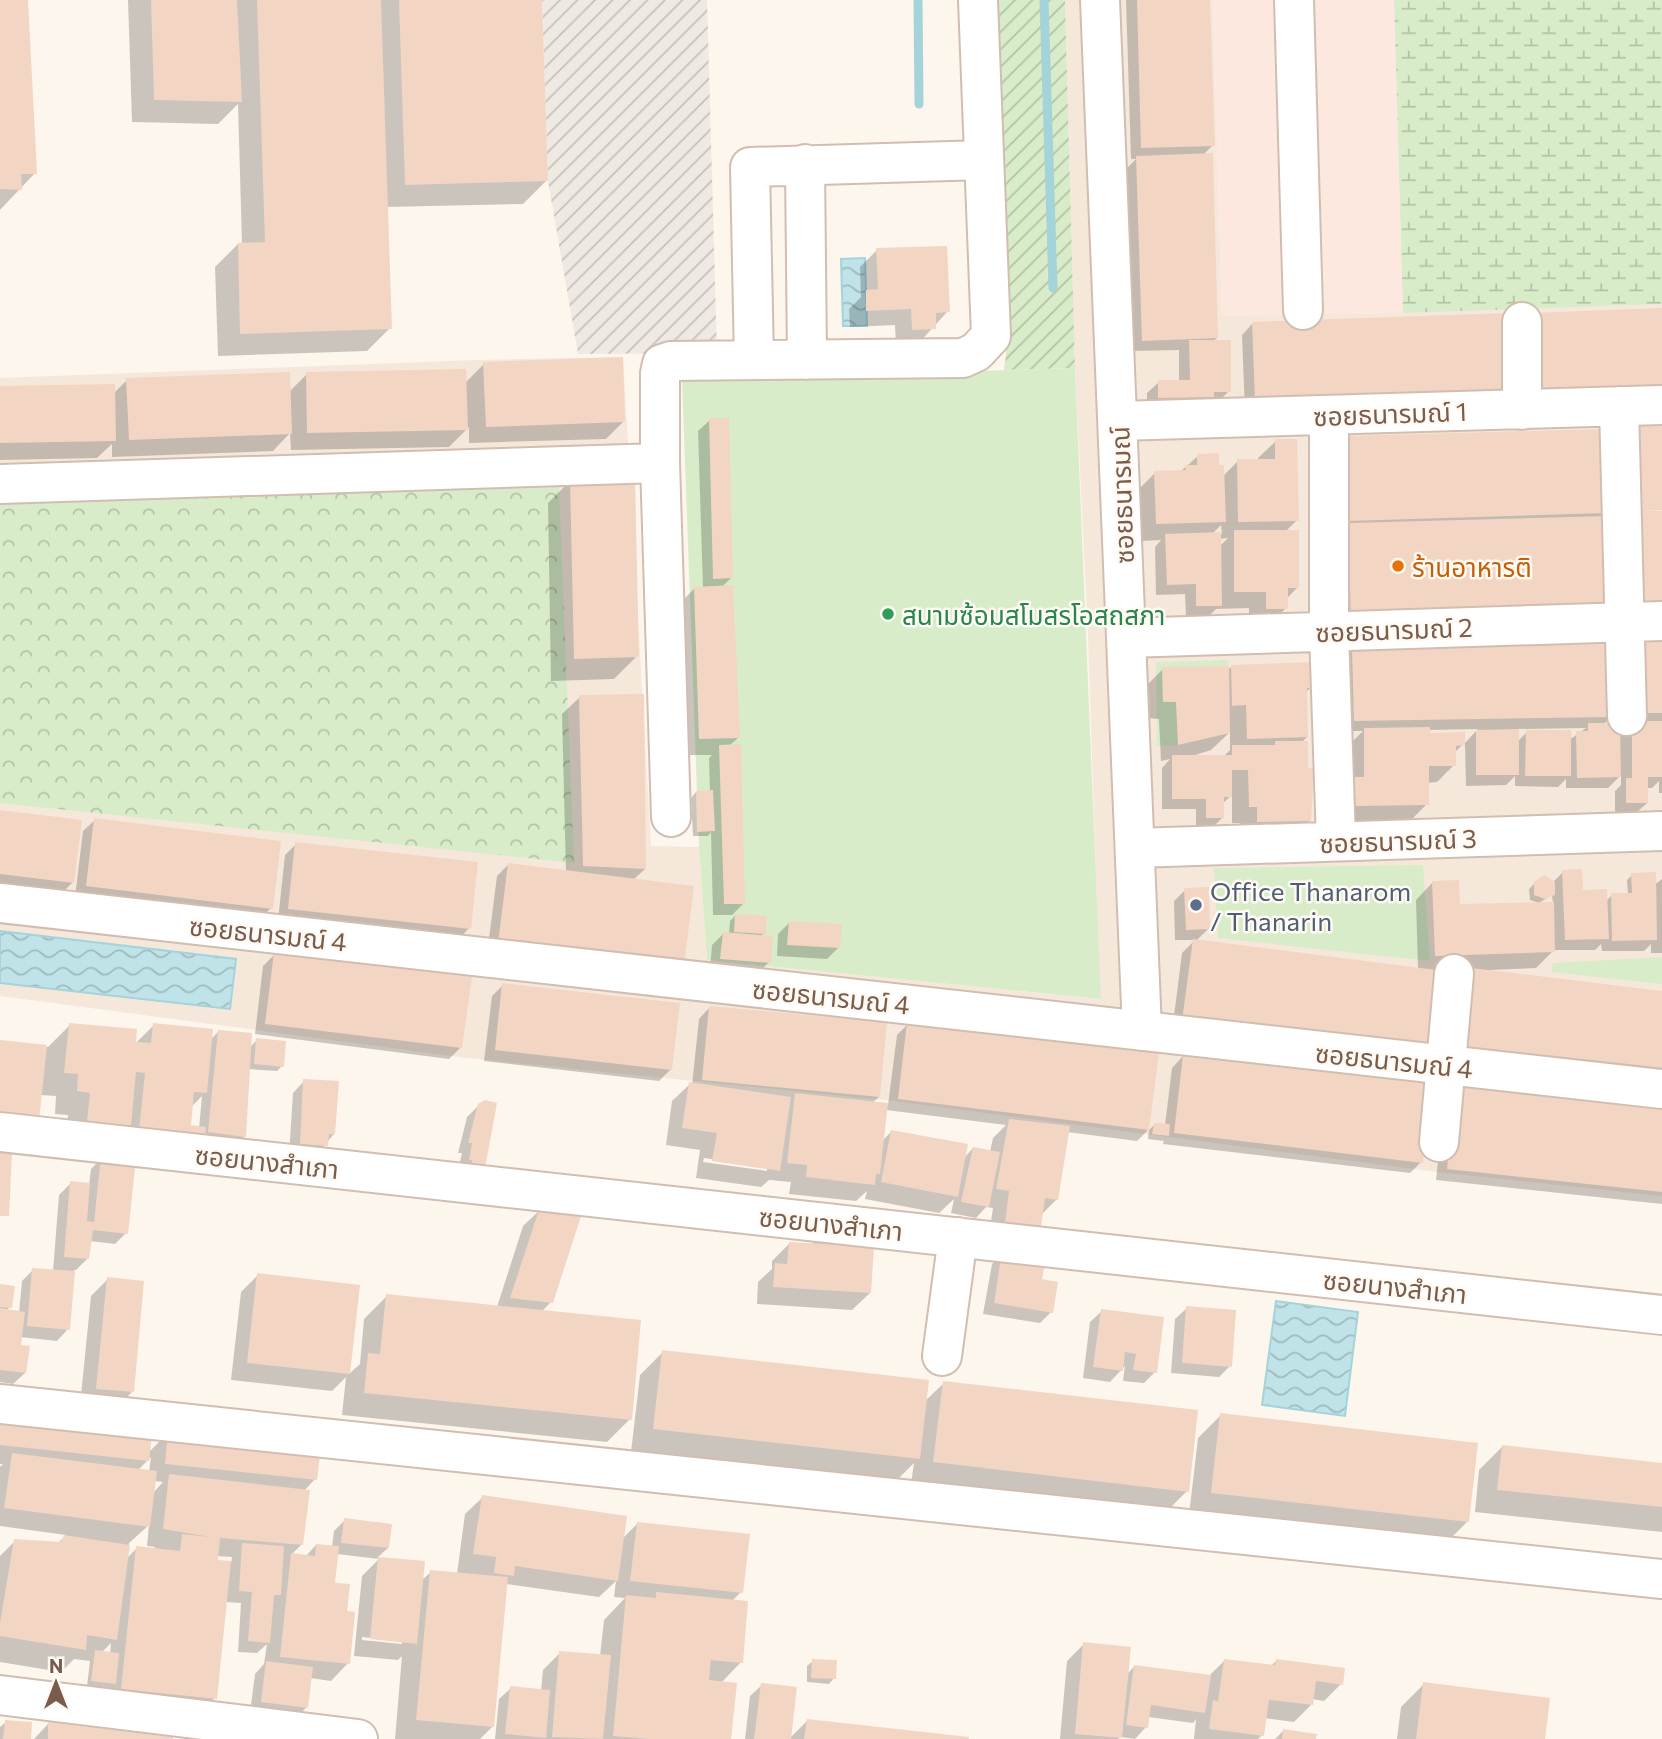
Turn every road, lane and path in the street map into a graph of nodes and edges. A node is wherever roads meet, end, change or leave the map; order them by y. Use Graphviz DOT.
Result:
graph roads {
  1 [pos="978,0"];
  2 [pos="1100,0"];
  3 [pos="1294,0"];
  4 [pos="984,160"];
  5 [pos="805,164"];
  6 [pos="1303,310"];
  7 [pos="1522,322"];
  8 [pos="754,360"];
  9 [pos="807,360"];
  10 [pos="1662,405"];
  11 [pos="1619,406"];
  12 [pos="1522,410"];
  13 [pos="1329,415"];
  14 [pos="1118,421"];
  15 [pos="660,463"];
  16 [pos="0,484"];
  17 [pos="1662,621"];
  18 [pos="1624,622"];
  19 [pos="1329,631"];
  20 [pos="1126,638"];
  21 [pos="1627,716"];
  22 [pos="671,817"];
  23 [pos="1662,831"];
  24 [pos="1336,841"];
  25 [pos="1135,848"];
  26 [pos="0,903"];
  27 [pos="1454,974"];
  28 [pos="1142,1031"];
  29 [pos="1446,1065"];
  30 [pos="1662,1089"];
  31 [pos="0,1132"];
  32 [pos="1439,1142"];
  33 [pos="958,1237"];
  34 [pos="1662,1315"];
  35 [pos="942,1356"];
  36 [pos="0,1404"];
  37 [pos="1662,1579"];
  38 [pos="0,1695"];
  39 [pos="358,1739"];
  1 -- 4 [label="street"];
  2 -- 14 [label="street, ซอยธนารมณ์"];
  3 -- 6 [label="street"];
  4 -- 5 [label="street"];
  4 -- 9 [label="street"];
  5 -- 8 [label="street"];
  5 -- 9 [label="street"];
  7 -- 12 [label="street"];
  8 -- 9 [label="street"];
  8 -- 15 [label="street"];
  10 -- 11 [label="street, ซอยธนารมณ์ 1"];
  11 -- 12 [label="street, ซอยธนารมณ์ 1"];
  11 -- 18 [label="street"];
  12 -- 13 [label="street, ซอยธนารมณ์ 1"];
  13 -- 14 [label="street, ซอยธนารมณ์ 1"];
  13 -- 19 [label="street"];
  14 -- 20 [label="street, ซอยธนารมณ์"];
  15 -- 16 [label="street"];
  15 -- 22 [label="street"];
  17 -- 18 [label="street, ซอยธนารมณ์ 2"];
  18 -- 19 [label="street, ซอยธนารมณ์ 2"];
  18 -- 21 [label="street"];
  19 -- 20 [label="street, ซอยธนารมณ์ 2"];
  19 -- 24 [label="street"];
  20 -- 25 [label="street, ซอยธนารมณ์"];
  23 -- 24 [label="street, ซอยธนารมณ์ 3"];
  24 -- 25 [label="street, ซอยธนารมณ์ 3"];
  25 -- 28 [label="street, ซอยธนารมณ์"];
  26 -- 28 [label="street, ซอยธนารมณ์ 4"];
  27 -- 29 [label="street"];
  28 -- 29 [label="street, ซอยธนารมณ์ 4"];
  29 -- 30 [label="street, ซอยธนารมณ์ 4"];
  29 -- 32 [label="street"];
  31 -- 33 [label="street, ซอยนางสำเภา"];
  33 -- 34 [label="street, ซอยนางสำเภา"];
  33 -- 35 [label="street"];
  36 -- 37 [label="street"];
  38 -- 39 [label="street"];
}
